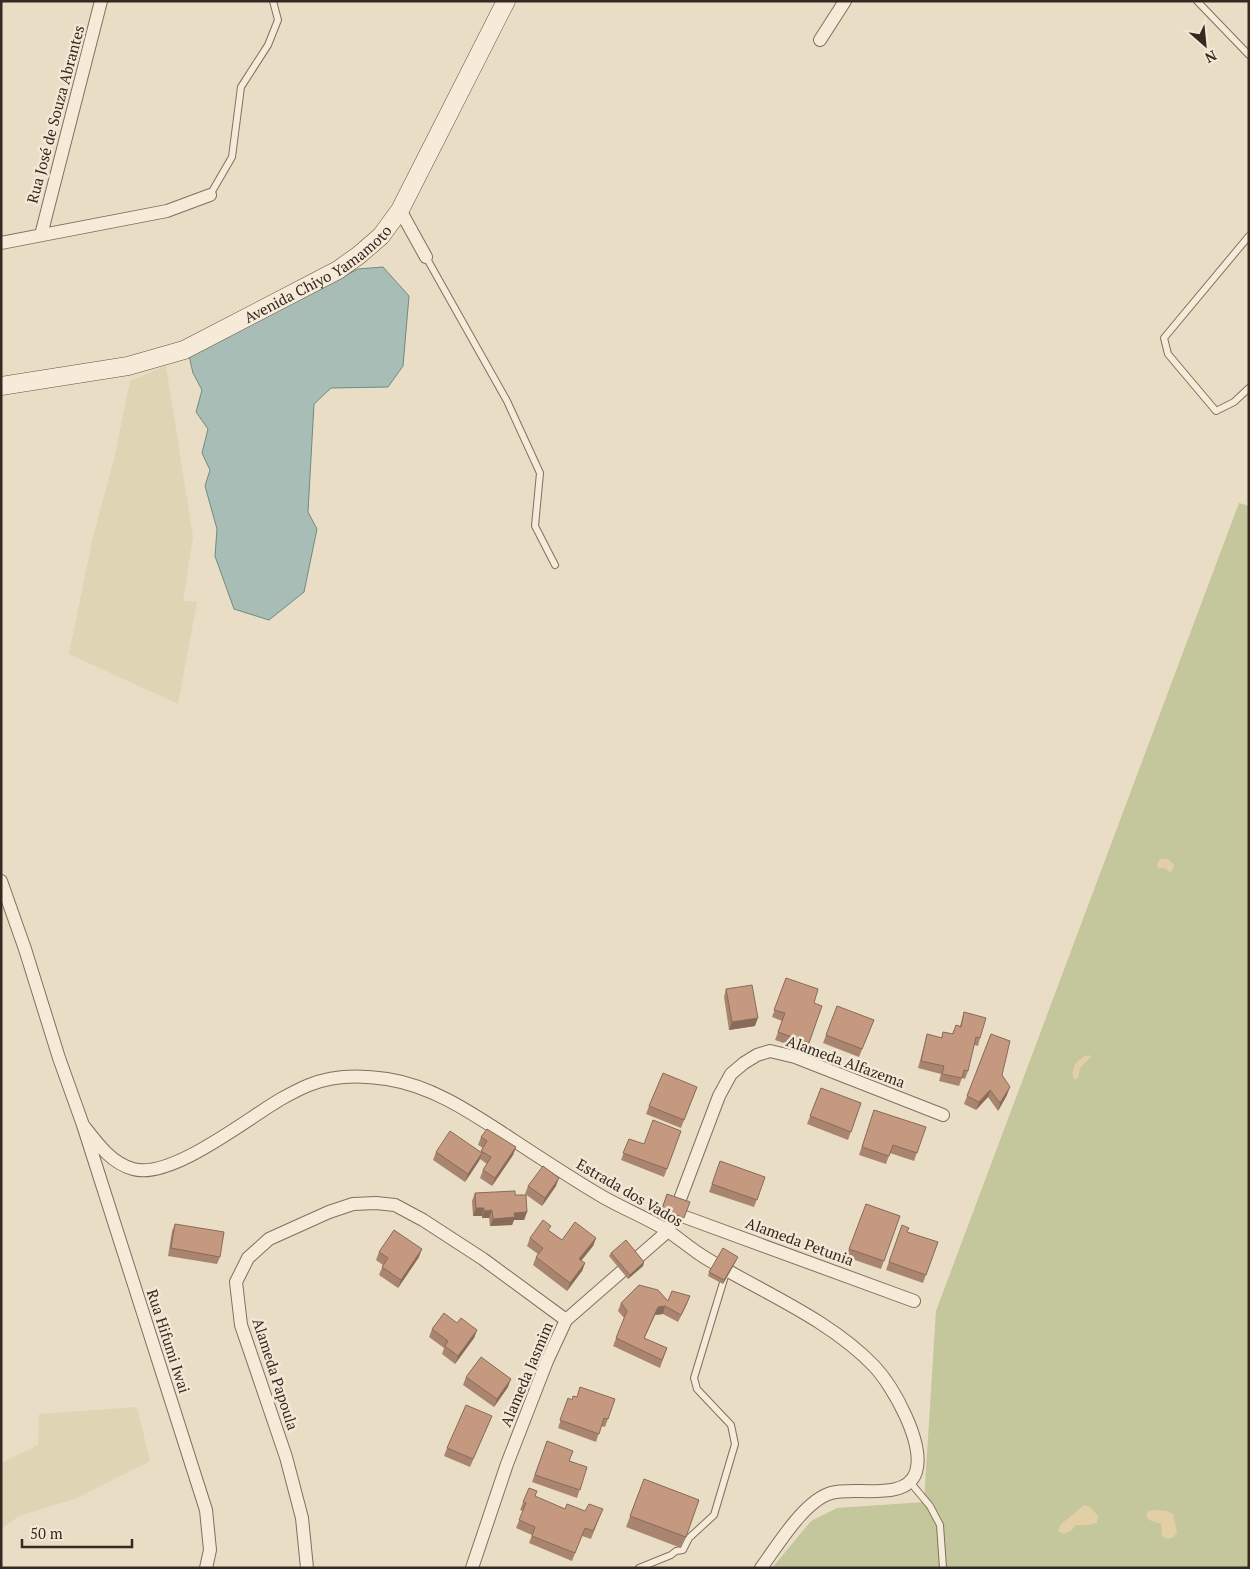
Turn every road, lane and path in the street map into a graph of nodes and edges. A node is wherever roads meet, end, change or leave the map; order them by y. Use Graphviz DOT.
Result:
graph roads {
  1 [pos="101,1"];
  2 [pos="273,1"];
  3 [pos="506,1"];
  4 [pos="845,1"];
  5 [pos="1197,1"];
  6 [pos="820,40"];
  7 [pos="1249,55"];
  8 [pos="210,195"];
  9 [pos="400,210"];
  10 [pos="41,235"];
  11 [pos="1249,236"];
  12 [pos="1,243"];
  13 [pos="426,258"];
  14 [pos="1,386"];
  15 [pos="1249,388"];
  16 [pos="556,565"];
  17 [pos="1,881"];
  18 [pos="943,1115"];
  19 [pos="83,1126"];
  20 [pos="674,1213"];
  21 [pos="668,1231"];
  22 [pos="727,1270"];
  23 [pos="914,1300"];
  24 [pos="566,1320"];
  25 [pos="910,1482"];
  26 [pos="206,1568"];
  27 [pos="307,1568"];
  28 [pos="472,1568"];
  29 [pos="639,1568"];
  30 [pos="760,1568"];
  31 [pos="943,1568"];
  1 -- 10 [label="street, Rua José de Souza Abrantes"];
  2 -- 8 [label="lane"];
  3 -- 9 [label="street, Avenida Chiyo Yamamoto"];
  4 -- 6 [label="street"];
  5 -- 7 [label="lane"];
  8 -- 10 [label="street"];
  9 -- 13 [label="street"];
  9 -- 14 [label="street, Avenida Chiyo Yamamoto"];
  10 -- 12 [label="street"];
  11 -- 15 [label="lane"];
  13 -- 16 [label="lane"];
  17 -- 19 [label="street, Rua Hifumi Iwai"];
  18 -- 20 [label="street, Alameda Alfazema"];
  19 -- 21 [label="street, Estrada dos Vados"];
  19 -- 26 [label="street, Rua Hifumi Iwai"];
  20 -- 21 [label="street, Alameda Alfazema"];
  20 -- 23 [label="street, Alameda Petunia"];
  21 -- 22 [label="street, Estrada dos Vados"];
  21 -- 24 [label="street, Alameda Jasmim"];
  22 -- 25 [label="street, Estrada dos Vados"];
  22 -- 29 [label="lane"];
  24 -- 27 [label="street, Alameda Papoula"];
  24 -- 28 [label="street, Alameda Jasmim"];
  25 -- 30 [label="street"];
  25 -- 31 [label="lane"];
}
